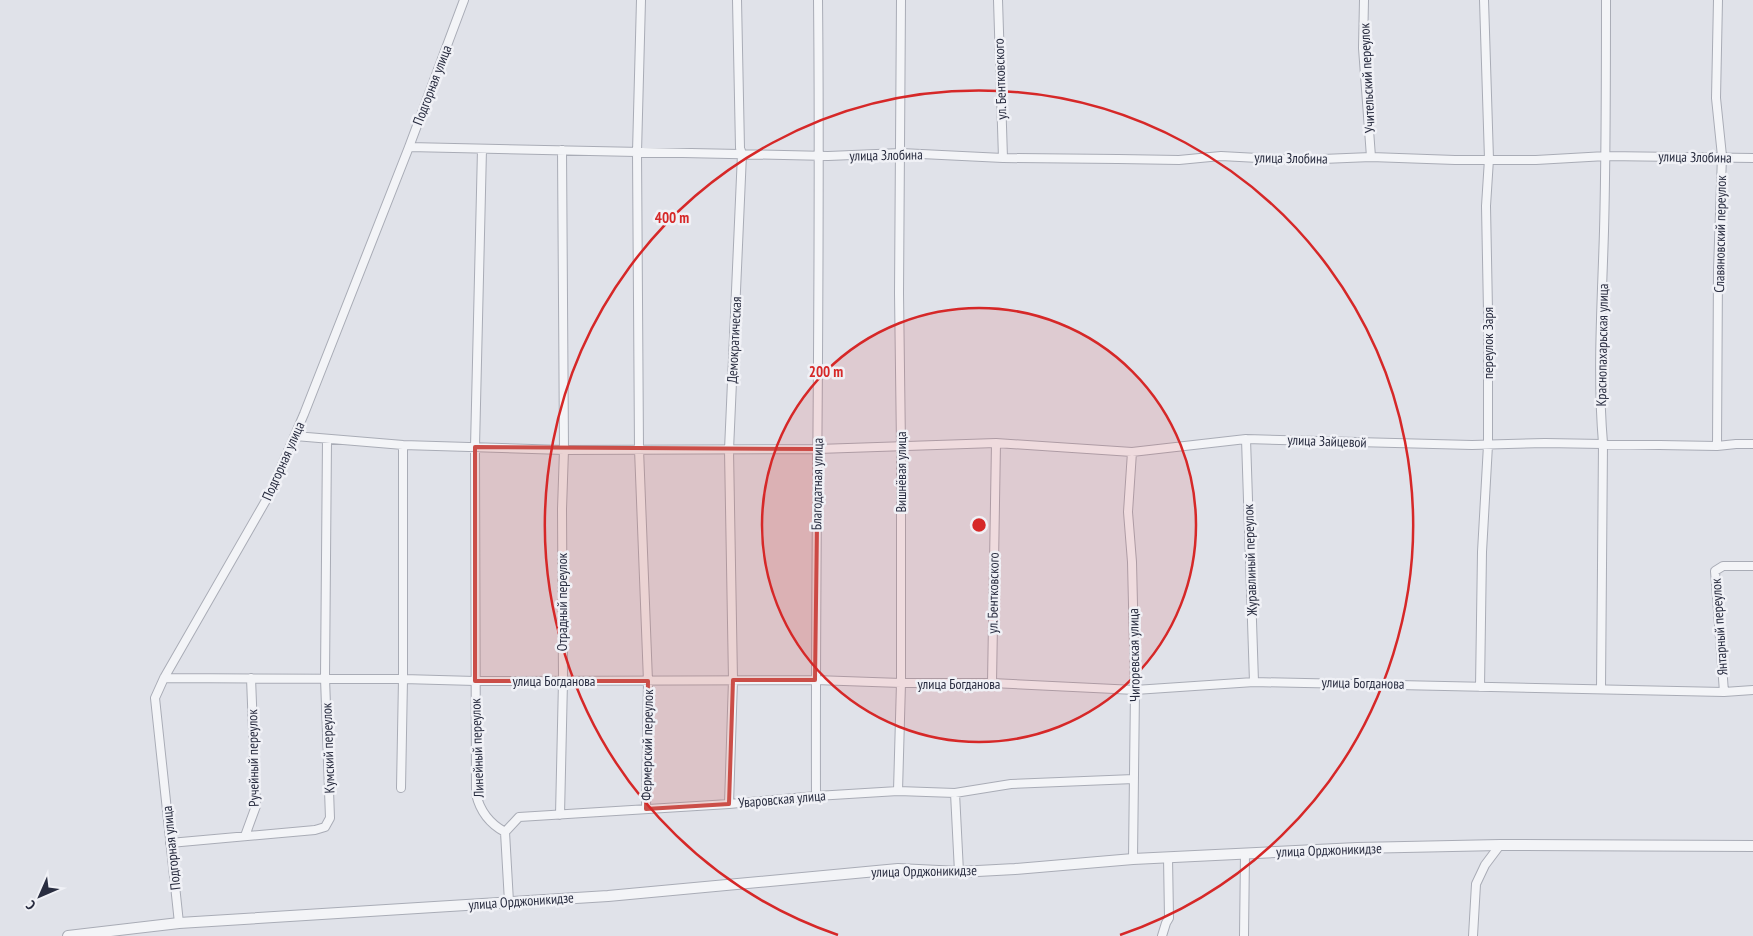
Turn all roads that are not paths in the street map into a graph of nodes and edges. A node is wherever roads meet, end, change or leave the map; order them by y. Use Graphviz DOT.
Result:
graph roads {
  1 [pos="464,0"];
  2 [pos="640,0"];
  3 [pos="737,0"];
  4 [pos="818,0"];
  5 [pos="901,0"];
  6 [pos="998,0"];
  7 [pos="1364,0"];
  8 [pos="1484,0"];
  9 [pos="1606,0"];
  10 [pos="1718,0"];
  11 [pos="409,147"];
  12 [pos="482,149"];
  13 [pos="562,150"];
  14 [pos="637,152"];
  15 [pos="901,153"];
  16 [pos="742,154"];
  17 [pos="824,156"];
  18 [pos="1606,156"];
  19 [pos="1722,156"];
  20 [pos="1371,157"];
  21 [pos="1003,158"];
  22 [pos="1753,158"];
  23 [pos="1489,159"];
  24 [pos="296,436"];
  25 [pos="1246,439"];
  26 [pos="327,440"];
  27 [pos="996,443"];
  28 [pos="1603,443"];
  29 [pos="1753,444"];
  30 [pos="403,445"];
  31 [pos="1488,445"];
  32 [pos="1717,446"];
  33 [pos="476,447"];
  34 [pos="901,447"];
  35 [pos="639,449"];
  36 [pos="818,449"];
  37 [pos="564,450"];
  38 [pos="729,450"];
  39 [pos="1132,452"];
  40 [pos="1753,566"];
  41 [pos="164,678"];
  42 [pos="251,678"];
  43 [pos="326,678"];
  44 [pos="403,679"];
  45 [pos="733,680"];
  46 [pos="816,680"];
  47 [pos="475,681"];
  48 [pos="563,681"];
  49 [pos="648,681"];
  50 [pos="1254,682"];
  51 [pos="992,683"];
  52 [pos="901,684"];
  53 [pos="1480,687"];
  54 [pos="1601,689"];
  55 [pos="1135,690"];
  56 [pos="1753,690"];
  57 [pos="1724,692"];
  58 [pos="1134,779"];
  59 [pos="401,788"];
  60 [pos="898,791"];
  61 [pos="955,793"];
  62 [pos="816,796"];
  63 [pos="730,804"];
  64 [pos="646,809"];
  65 [pos="560,815"];
  66 [pos="505,832"];
  67 [pos="245,836"];
  68 [pos="170,843"];
  69 [pos="1500,845"];
  70 [pos="1753,846"];
  71 [pos="1245,853"];
  72 [pos="1168,857"];
  73 [pos="1133,859"];
  74 [pos="958,872"];
  75 [pos="509,902"];
  76 [pos="179,922"];
  77 [pos="68,936"];
  78 [pos="1162,936"];
  79 [pos="1244,936"];
  80 [pos="1473,936"];
  1 -- 11 [label="street, Подгорная улица"];
  2 -- 14 [label="street, Фермерский переулок"];
  3 -- 16 [label="street, Демократическая"];
  4 -- 17 [label="street, Благодатная улица"];
  5 -- 15 [label="street, Вишнёвая улица"];
  6 -- 21 [label="street, ул. Бентковского"];
  7 -- 20 [label="street, Учительский переулок"];
  8 -- 23 [label="street, переулок Заря"];
  9 -- 18 [label="street, Краснопахарьская улица"];
  10 -- 19 [label="street, Славяновский переулок"];
  11 -- 12 [label="street, улица Злобина"];
  11 -- 24 [label="street, Подгорная улица"];
  12 -- 13 [label="street, улица Злобина"];
  12 -- 33 [label="street, Линейный переулок"];
  13 -- 14 [label="street, улица Злобина"];
  13 -- 37 [label="street, Отрадный переулок"];
  14 -- 16 [label="street, улица Злобина"];
  14 -- 35 [label="street, Фермерский переулок"];
  15 -- 17 [label="street, улица Злобина"];
  15 -- 21 [label="street, улица Злобина"];
  15 -- 34 [label="street, Вишнёвая улица"];
  16 -- 17 [label="street, улица Злобина"];
  16 -- 38 [label="street, Демократическая"];
  17 -- 36 [label="street, Благодатная улица"];
  18 -- 19 [label="street, улица Злобина"];
  18 -- 23 [label="street, улица Злобина"];
  18 -- 28 [label="street, Краснопахарьская улица"];
  19 -- 22 [label="street, улица Злобина"];
  19 -- 32 [label="street, Славяновский переулок"];
  20 -- 21 [label="street, улица Злобина"];
  20 -- 23 [label="street, улица Злобина"];
  23 -- 31 [label="street, переулок Заря"];
  24 -- 26 [label="street, улица Зайцевой"];
  24 -- 41 [label="street, Подгорная улица"];
  25 -- 31 [label="street, улица Зайцевой"];
  25 -- 39 [label="street, улица Зайцевой"];
  25 -- 50 [label="street, Журавлиный переулок"];
  26 -- 30 [label="street, улица Зайцевой"];
  26 -- 43 [label="street, Кумский переулок"];
  27 -- 34 [label="street, улица Зайцевой"];
  27 -- 39 [label="street, улица Зайцевой"];
  27 -- 51 [label="street, ул. Бентковского"];
  28 -- 31 [label="street, улица Зайцевой"];
  28 -- 32 [label="street, улица Зайцевой"];
  28 -- 54 [label="street, Краснопахарьская улица"];
  29 -- 32 [label="street, улица Зайцевой"];
  30 -- 33 [label="street, улица Зайцевой"];
  30 -- 44 [label="street"];
  31 -- 53 [label="street, переулок Заря"];
  33 -- 37 [label="street, улица Зайцевой"];
  33 -- 47 [label="street, Линейный переулок"];
  34 -- 36 [label="street, улица Зайцевой"];
  34 -- 52 [label="street, Вишнёвая улица"];
  35 -- 37 [label="street, улица Зайцевой"];
  35 -- 38 [label="street, улица Зайцевой"];
  35 -- 49 [label="street, Фермерский переулок"];
  36 -- 38 [label="street, улица Зайцевой"];
  36 -- 46 [label="street, Благодатная улица"];
  37 -- 48 [label="street, Отрадный переулок"];
  38 -- 45 [label="street, Демократическая"];
  39 -- 55 [label="street, Чигоревская улица"];
  40 -- 57 [label="street, Янтарный переулок"];
  41 -- 42 [label="street, улица Богданова"];
  41 -- 68 [label="street, Подгорная улица"];
  42 -- 43 [label="street, улица Богданова"];
  42 -- 67 [label="street, Ручейный переулок"];
  43 -- 44 [label="street, улица Богданова"];
  43 -- 67 [label="street, Кумский переулок"];
  44 -- 47 [label="street, улица Богданова"];
  44 -- 59 [label="street"];
  45 -- 46 [label="street, улица Богданова"];
  45 -- 49 [label="street, улица Богданова"];
  45 -- 63 [label="street, Демократическая"];
  46 -- 52 [label="street, улица Богданова"];
  46 -- 62 [label="street, Благодатная улица"];
  47 -- 48 [label="street, улица Богданова"];
  47 -- 66 [label="street, Линейный переулок"];
  48 -- 49 [label="street, улица Богданова"];
  48 -- 65 [label="street, Отрадный переулок"];
  49 -- 64 [label="street, Фермерский переулок"];
  50 -- 53 [label="street, улица Богданова"];
  50 -- 55 [label="street, улица Богданова"];
  51 -- 52 [label="street, улица Богданова"];
  51 -- 55 [label="street, улица Богданова"];
  52 -- 60 [label="street, Вишнёвая улица"];
  53 -- 54 [label="street, улица Богданова"];
  54 -- 57 [label="street, улица Богданова"];
  55 -- 58 [label="street, Чигоревская улица"];
  56 -- 57 [label="street, улица Богданова"];
  58 -- 61 [label="street, Уваровская улица"];
  58 -- 73 [label="street, Чигоревская улица"];
  60 -- 61 [label="street, Уваровская улица"];
  60 -- 62 [label="street, Уваровская улица"];
  61 -- 74 [label="street"];
  62 -- 63 [label="street, Уваровская улица"];
  63 -- 64 [label="street, Уваровская улица"];
  64 -- 65 [label="street, Уваровская улица"];
  65 -- 66 [label="street, Уваровская улица"];
  66 -- 75 [label="street"];
  67 -- 68 [label="street"];
  68 -- 76 [label="street, Подгорная улица"];
  69 -- 70 [label="street, улица Орджоникидзе"];
  69 -- 71 [label="street, улица Орджоникидзе"];
  69 -- 80 [label="street"];
  71 -- 72 [label="street, улица Орджоникидзе"];
  71 -- 79 [label="street"];
  72 -- 73 [label="street, улица Орджоникидзе"];
  72 -- 78 [label="street"];
  73 -- 74 [label="street, улица Орджоникидзе"];
  74 -- 75 [label="street, улица Орджоникидзе"];
  75 -- 76 [label="street, улица Орджоникидзе"];
  76 -- 77 [label="street, улица Орджоникидзе"];
}
